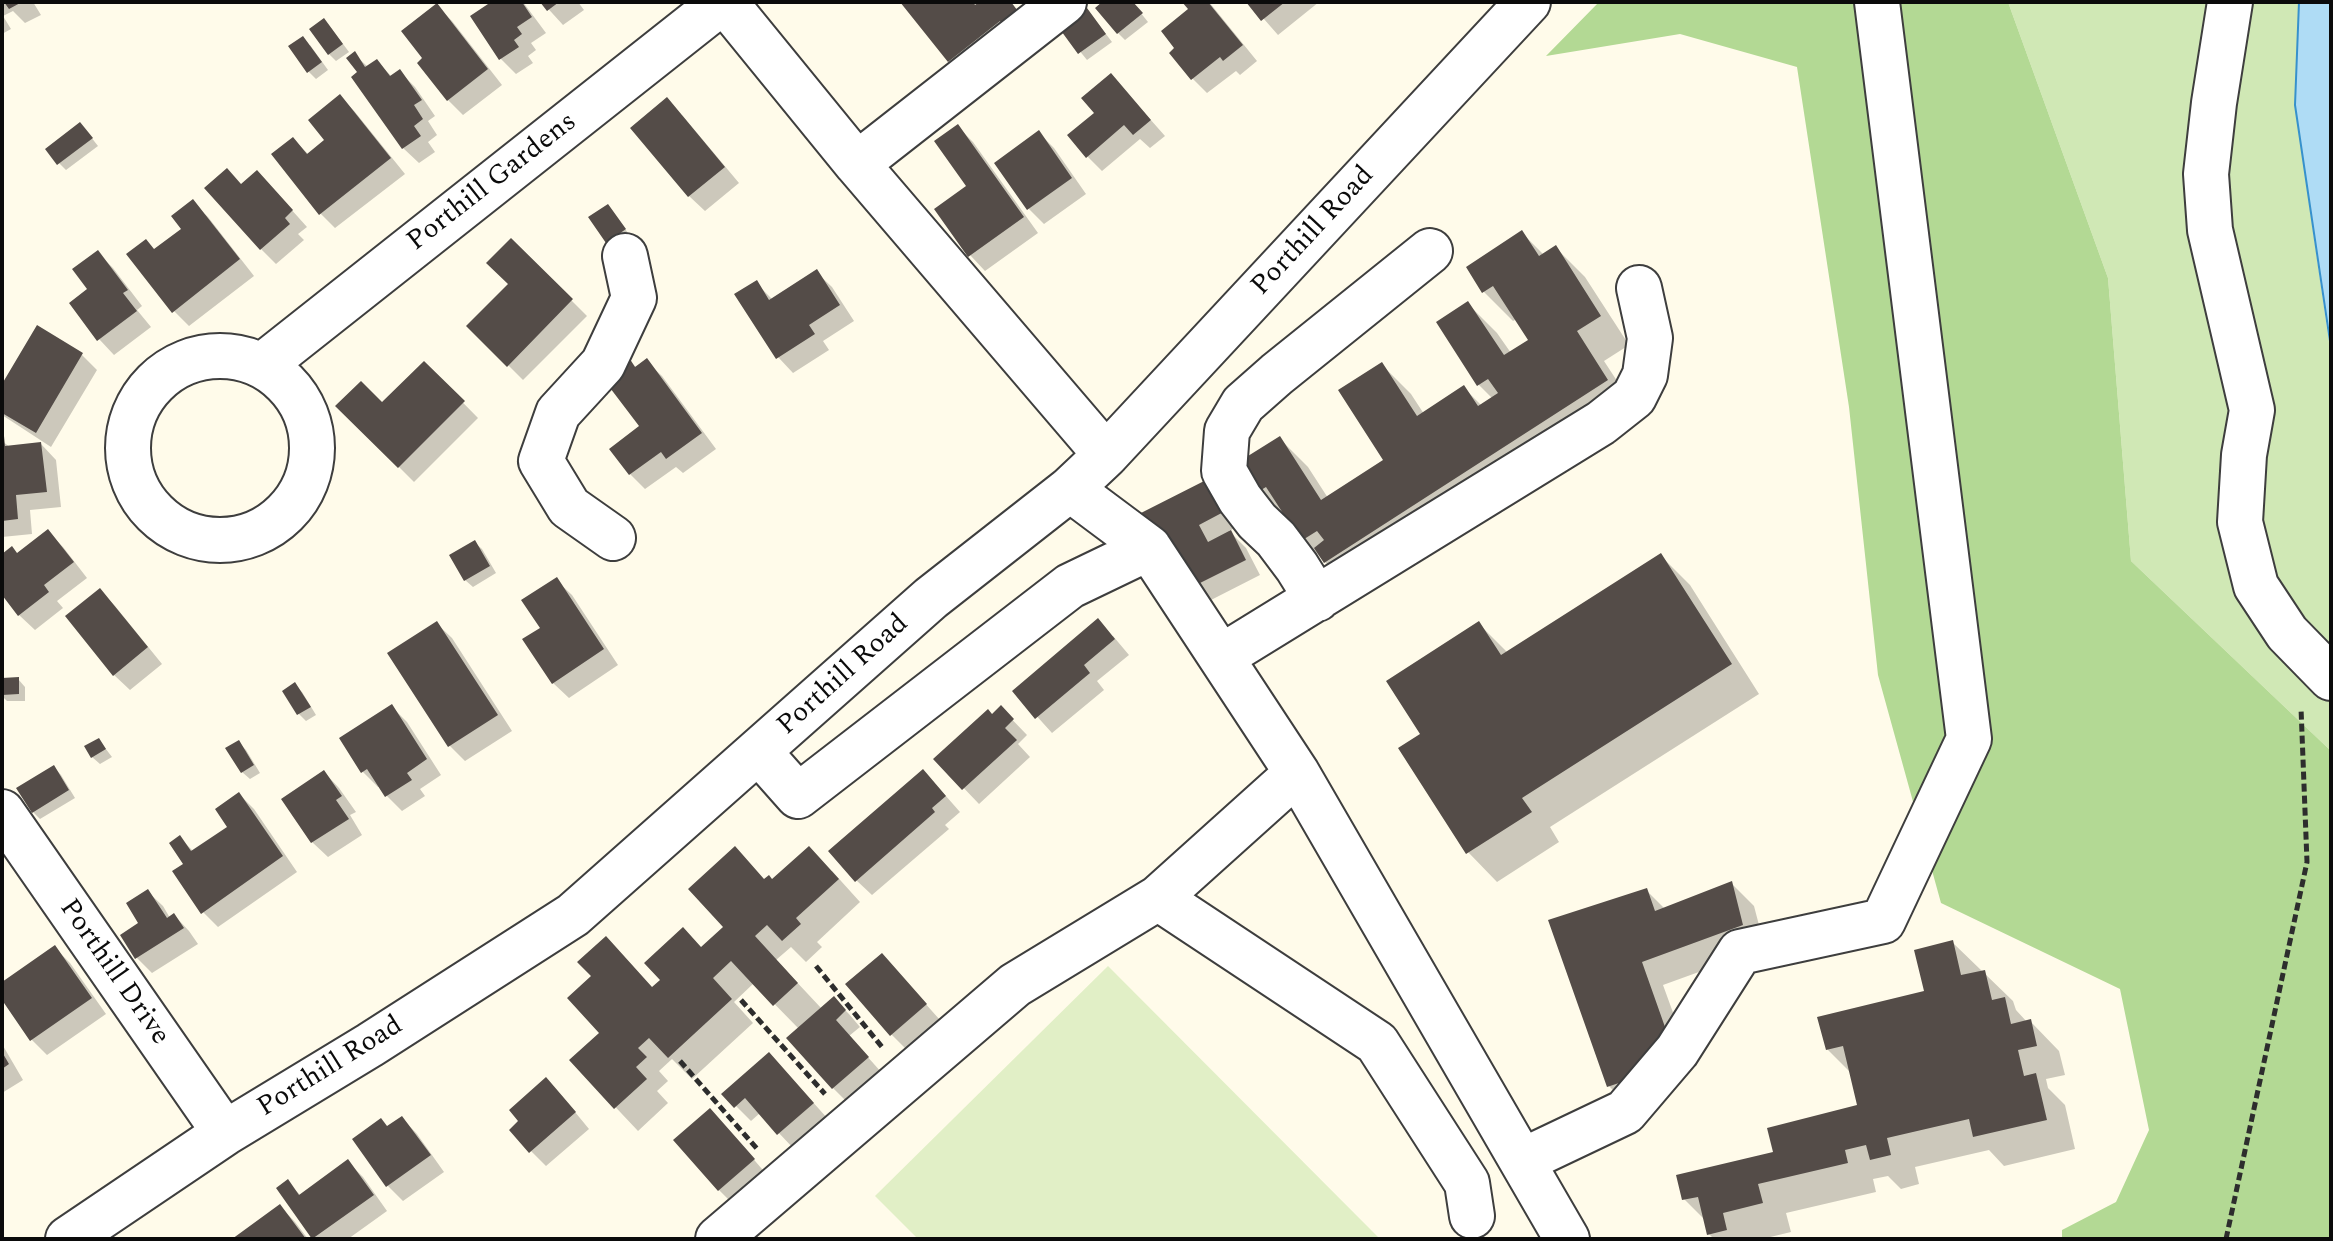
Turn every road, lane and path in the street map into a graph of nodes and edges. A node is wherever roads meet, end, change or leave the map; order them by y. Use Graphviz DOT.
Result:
graph roads {
  1 [pos="723,2"];
  2 [pos="1064,2"];
  3 [pos="1528,2"];
  4 [pos="1877,2"];
  5 [pos="2230,2"];
  6 [pos="857,164"];
  7 [pos="1430,251"];
  8 [pos="625,256"];
  9 [pos="1639,288"];
  10 [pos="263,365"];
  11 [pos="1106,455"];
  12 [pos="1070,489"];
  13 [pos="613,538"];
  14 [pos="1149,548"];
  15 [pos="1317,599"];
  16 [pos="2300,645"];
  17 [pos="1221,657"];
  18 [pos="2331,678"];
  19 [pos="759,752"];
  20 [pos="1297,773"];
  21 [pos="2,812"];
  22 [pos="1158,898"];
  23 [pos="816,966"];
  24 [pos="741,1000"];
  25 [pos="872,1035"];
  26 [pos="680,1061"];
  27 [pos="818,1087"];
  28 [pos="225,1133"];
  29 [pos="753,1143"];
  30 [pos="1522,1161"];
  31 [pos="1472,1216"];
  32 [pos="68,1239"];
  33 [pos="718,1239"];
  34 [pos="1567,1239"];
  35 [pos="2226,1239"];
  1 -- 6 [label="street, Porthill Gardens"];
  1 -- 10 [label="street, Porthill Gardens"];
  2 -- 6 [label="street"];
  3 -- 11 [label="street, Porthill Road"];
  4 -- 30 [label="street"];
  5 -- 16 [label="street"];
  6 -- 11 [label="street, Porthill Gardens"];
  7 -- 15 [label="street"];
  8 -- 13 [label="street"];
  9 -- 15 [label="street"];
  10 -- 10 [label="street"];
  11 -- 12 [label="street, Porthill Road"];
  12 -- 14 [label="street"];
  12 -- 19 [label="street, Porthill Road"];
  14 -- 17 [label="street"];
  14 -- 19 [label="street"];
  15 -- 17 [label="street"];
  16 -- 18 [label="street"];
  16 -- 35 [label="path"];
  17 -- 20 [label="street"];
  19 -- 28 [label="street, Porthill Road"];
  20 -- 22 [label="street"];
  20 -- 30 [label="street"];
  21 -- 28 [label="street, Porthill Drive"];
  22 -- 31 [label="street"];
  22 -- 33 [label="street"];
  23 -- 25 [label="path"];
  24 -- 27 [label="path"];
  26 -- 29 [label="path"];
  28 -- 32 [label="street, Porthill Road"];
  30 -- 34 [label="street"];
}
